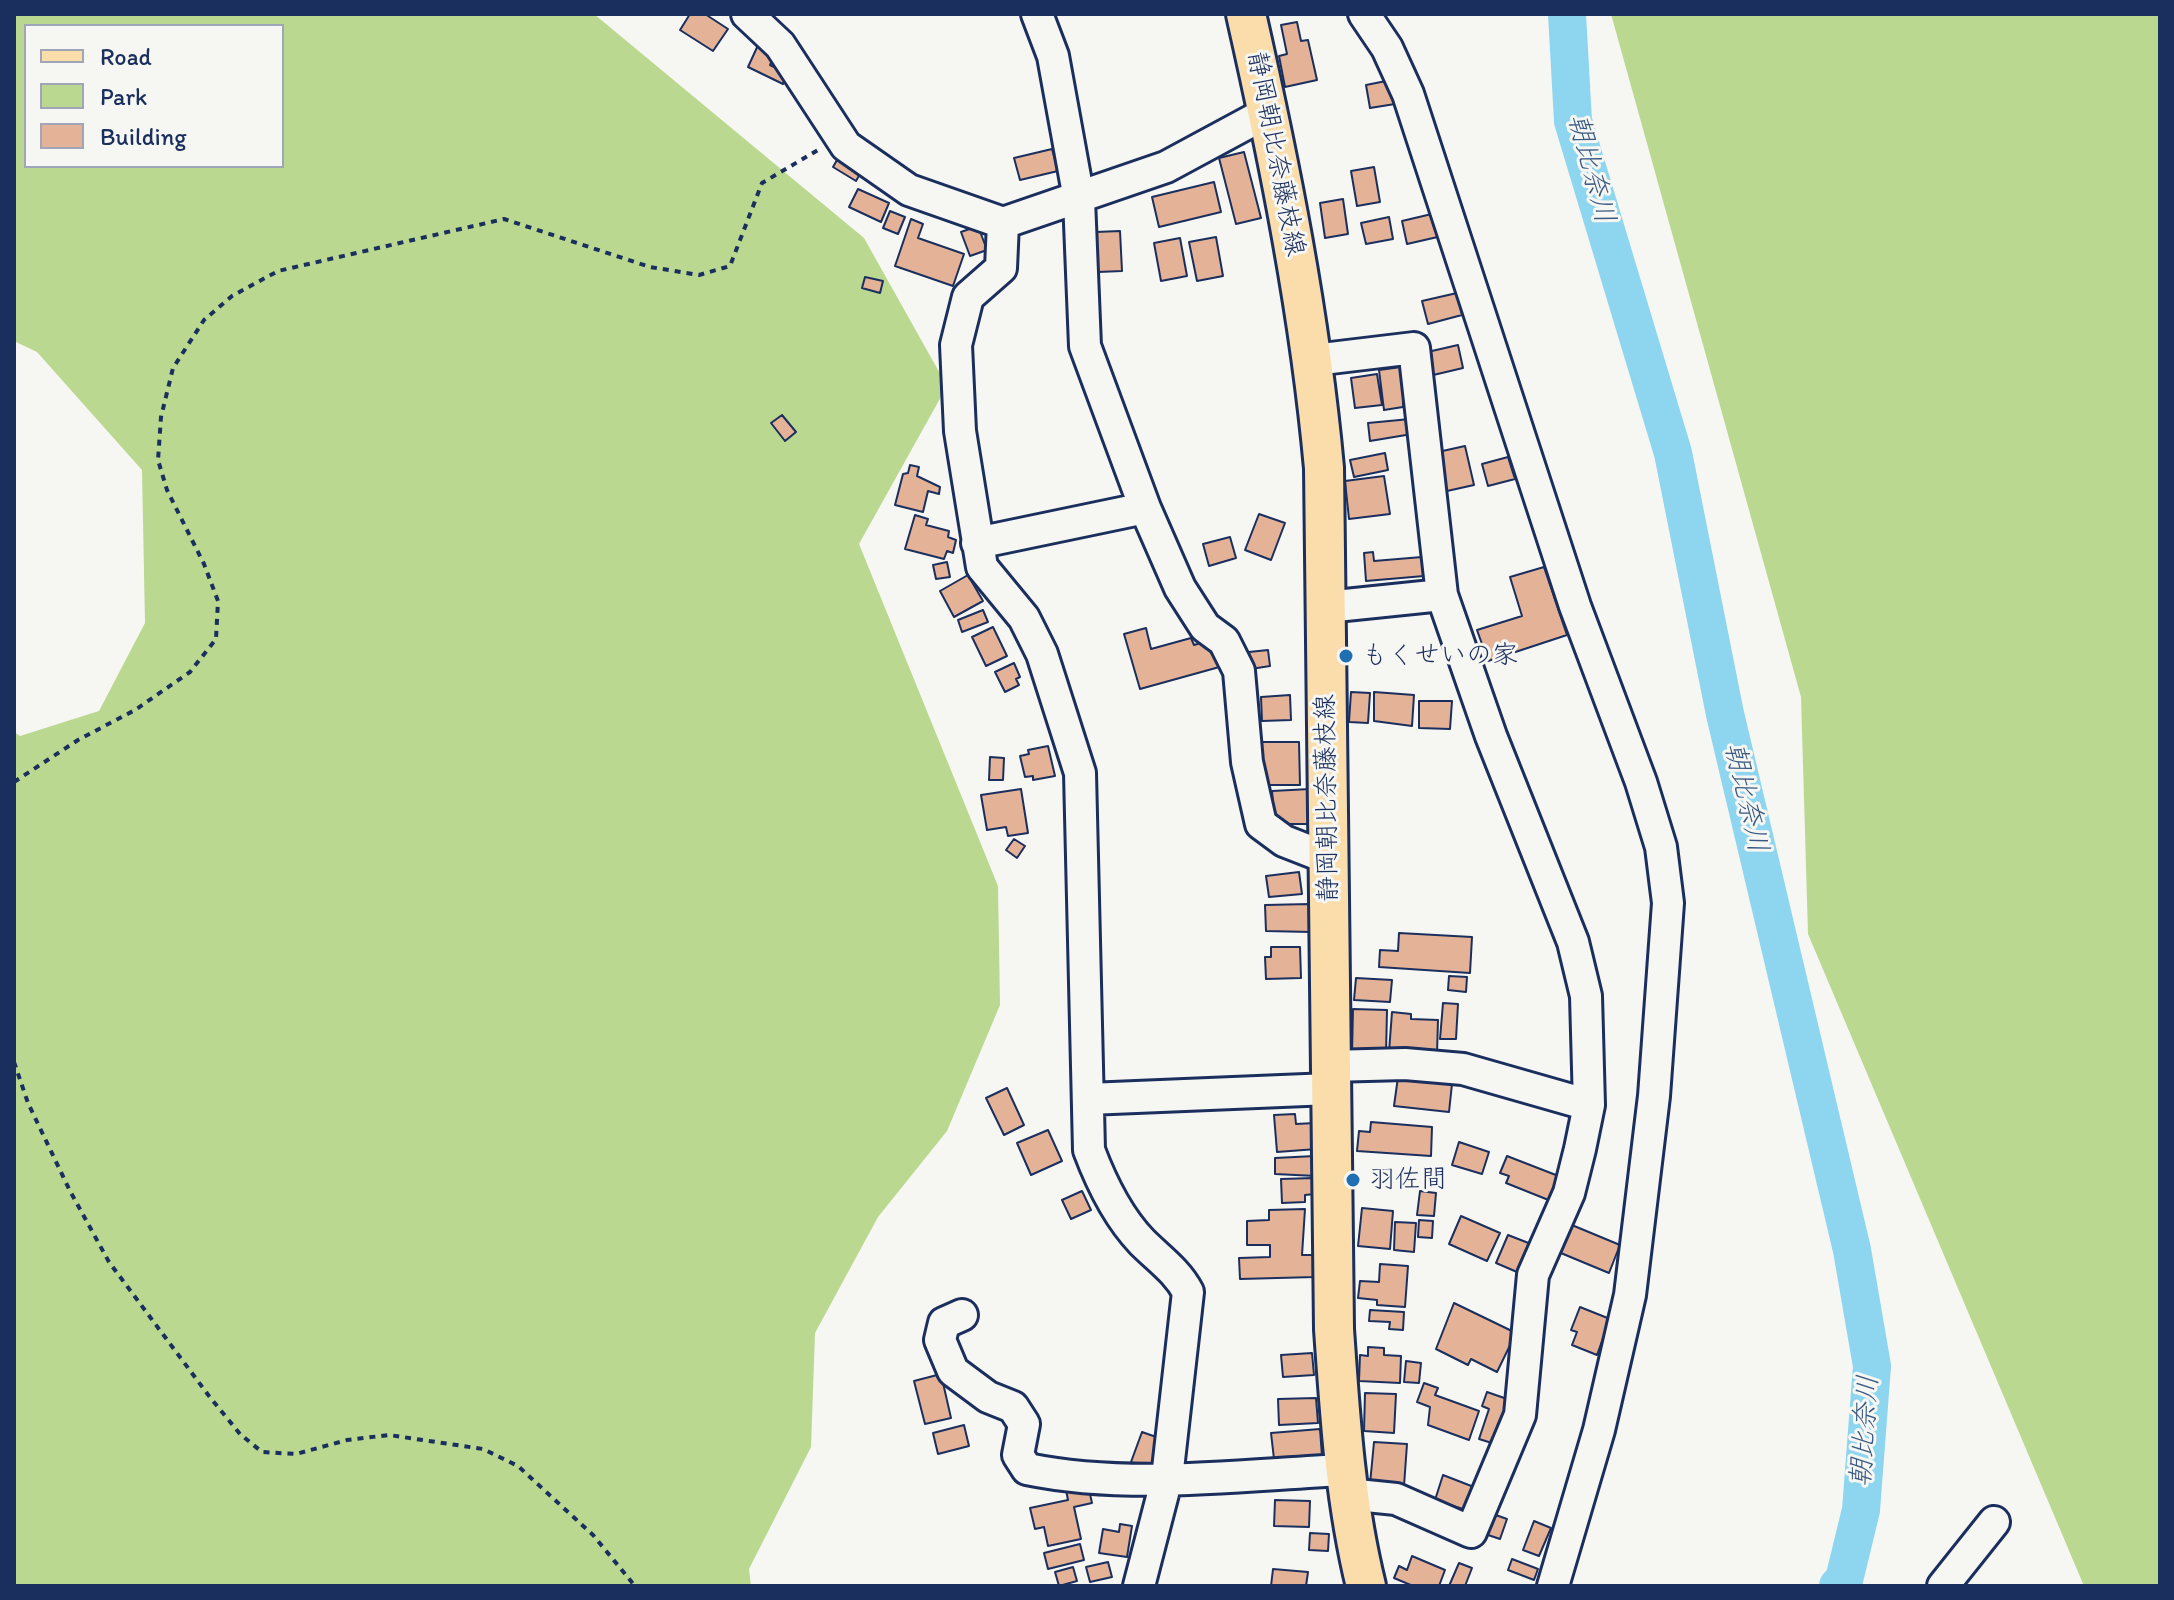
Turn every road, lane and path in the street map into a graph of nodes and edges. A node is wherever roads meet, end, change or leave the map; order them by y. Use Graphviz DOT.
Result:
graph roads {
  1 [pos="747,14"];
  2 [pos="1037,14"];
  3 [pos="1246,14"];
  4 [pos="1364,14"];
  5 [pos="1268,112"];
  6 [pos="838,139"];
  7 [pos="1079,199"];
  8 [pos="1003,223"];
  9 [pos="1314,360"];
  10 [pos="1145,508"];
  11 [pos="977,543"];
  12 [pos="1442,595"];
  13 [pos="1326,607"];
  14 [pos="14,782"];
  15 [pos="1330,859"];
  16 [pos="14,1062"];
  17 [pos="1330,1078"];
  18 [pos="1088,1099"];
  19 [pos="1589,1105"];
  20 [pos="962,1315"];
  21 [pos="1167,1478"];
  22 [pos="1346,1482"];
  23 [pos="1994,1522"];
  24 [pos="635,1586"];
  25 [pos="1139,1586"];
  26 [pos="1366,1586"];
  27 [pos="1553,1586"];
  28 [pos="1943,1586"];
  1 -- 6 [label="street"];
  2 -- 7 [label="street"];
  3 -- 5 [label="main road, 静岡朝比奈藤枝線"];
  4 -- 27 [label="street"];
  5 -- 7 [label="street"];
  5 -- 9 [label="main road, 静岡朝比奈藤枝線"];
  6 -- 8 [label="street"];
  6 -- 14 [label="path"];
  7 -- 8 [label="street"];
  7 -- 10 [label="street"];
  8 -- 11 [label="street"];
  9 -- 12 [label="street"];
  9 -- 13 [label="main road, 静岡朝比奈藤枝線"];
  10 -- 11 [label="street"];
  10 -- 15 [label="street"];
  11 -- 18 [label="street"];
  12 -- 13 [label="street"];
  12 -- 19 [label="street"];
  13 -- 15 [label="main road, 静岡朝比奈藤枝線"];
  15 -- 17 [label="main road, 静岡朝比奈藤枝線"];
  16 -- 24 [label="path"];
  17 -- 18 [label="street"];
  17 -- 19 [label="street"];
  17 -- 22 [label="main road, 静岡朝比奈藤枝線"];
  18 -- 21 [label="street"];
  19 -- 22 [label="street"];
  20 -- 21 [label="street"];
  21 -- 22 [label="street"];
  21 -- 25 [label="street"];
  22 -- 26 [label="main road, 静岡朝比奈藤枝線"];
  23 -- 28 [label="street"];
}
